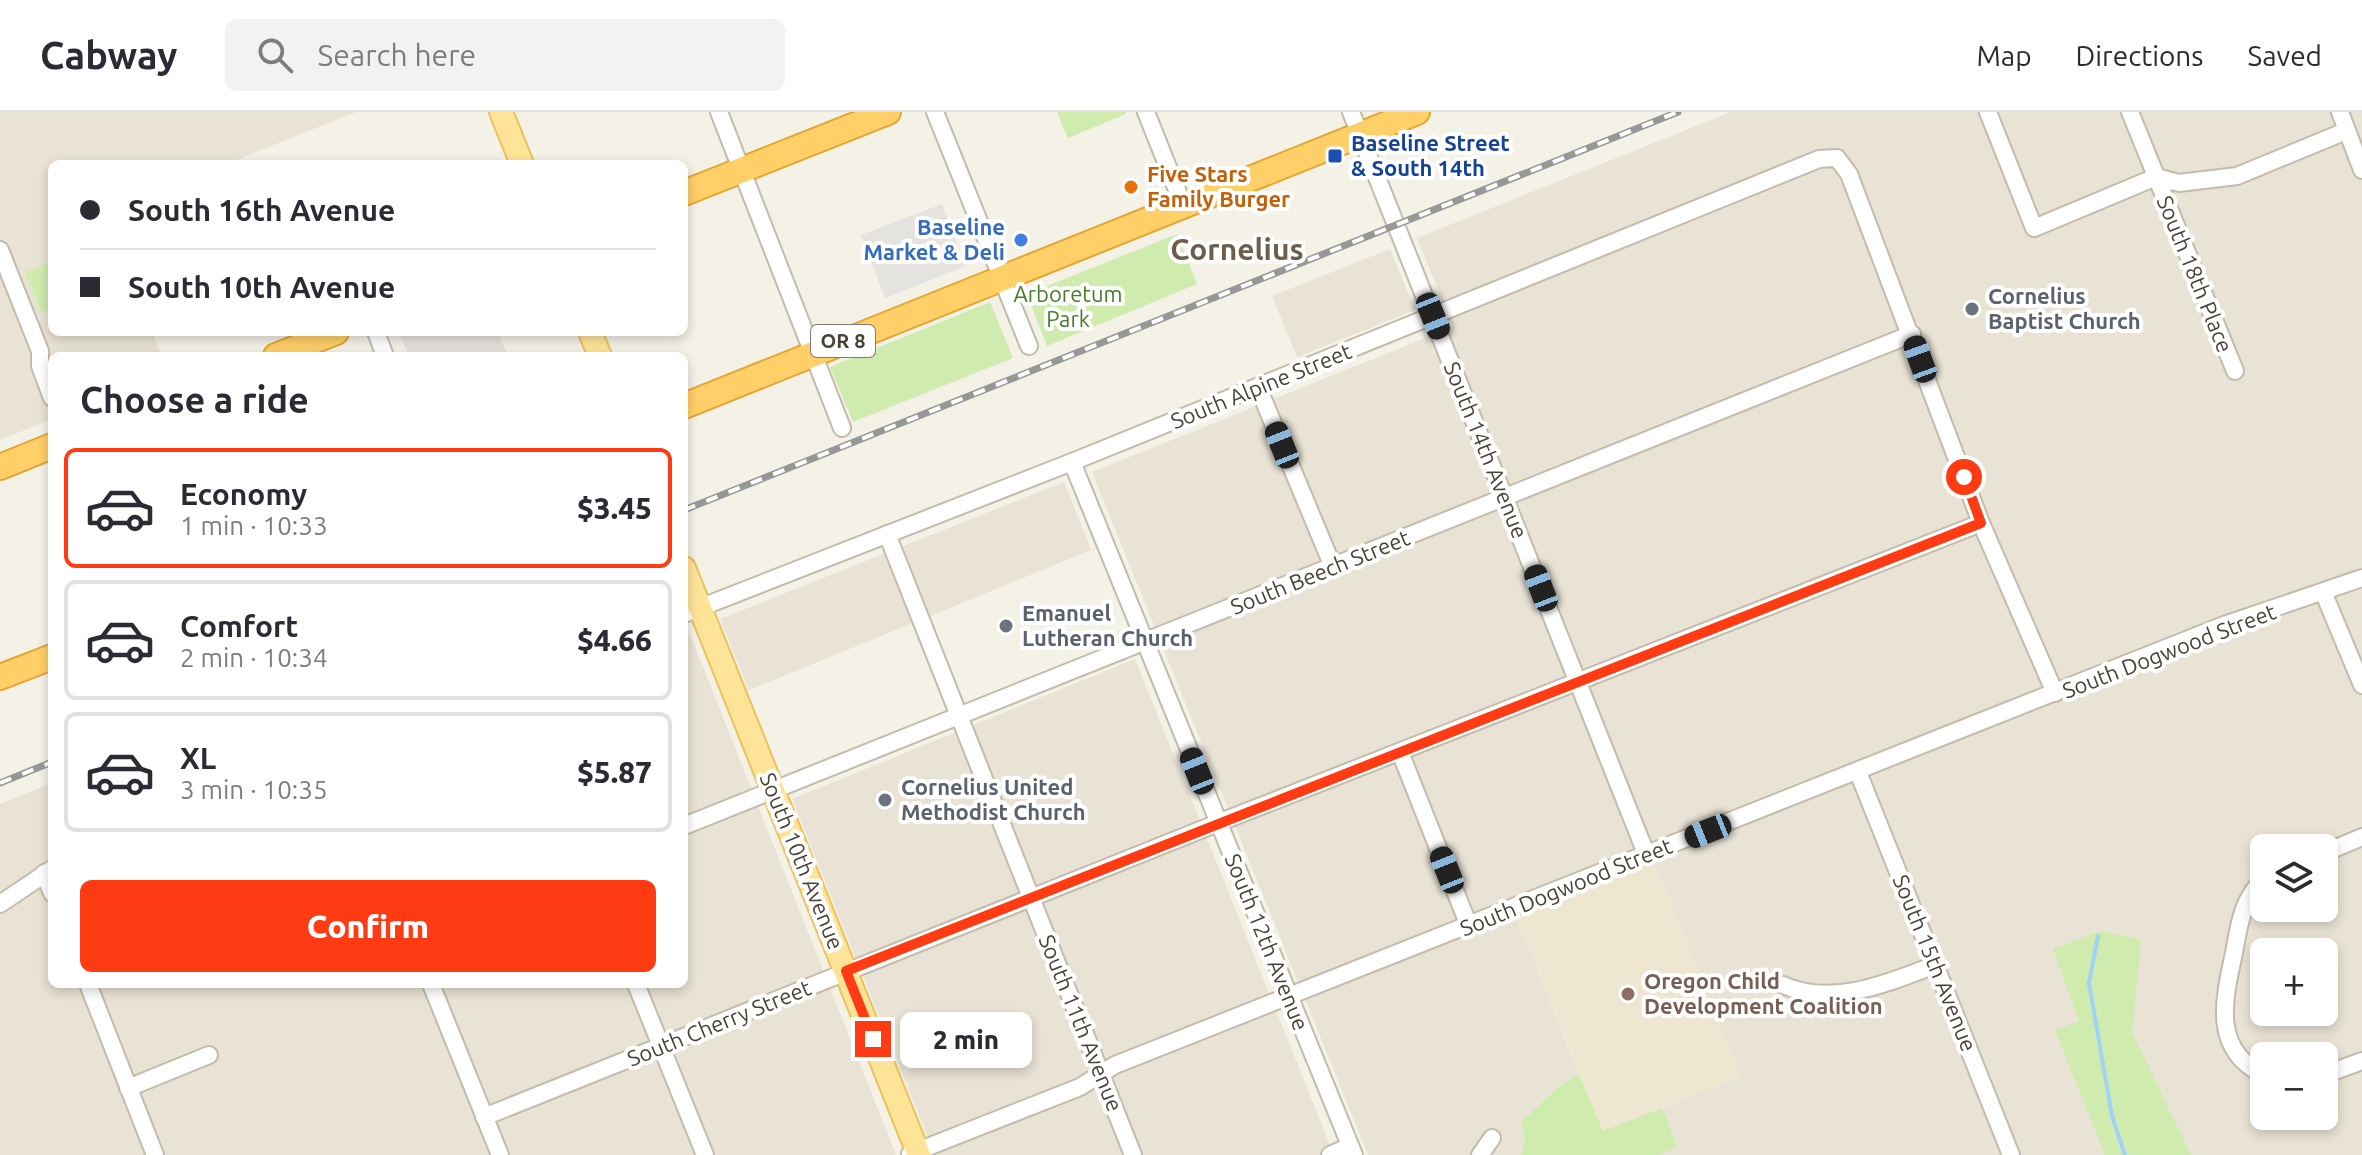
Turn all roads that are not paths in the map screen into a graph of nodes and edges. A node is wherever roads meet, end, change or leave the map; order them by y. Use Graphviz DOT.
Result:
graph roads {
  1 [pos="501,112"];
  2 [pos="719,112"];
  3 [pos="888,112"];
  4 [pos="935,112"];
  5 [pos="1146,112"];
  6 [pos="1417,112"];
  7 [pos="1988,112"];
  8 [pos="2130,112"];
  9 [pos="2340,112"];
  10 [pos="1356,123"];
  11 [pos="2346,131"];
  12 [pos="520,160"];
  13 [pos="743,170"];
  14 [pos="2362,170"];
  15 [pos="2156,177"];
  16 [pos="688,191"];
  17 [pos="1183,205"];
  18 [pos="0,250"];
  19 [pos="1001,278"];
  20 [pos="1433,316"];
  21 [pos="1912,334"];
  22 [pos="326,336"];
  23 [pos="1029,346"];
  24 [pos="286,352"];
  25 [pos="812,353"];
  26 [pos="46,357"];
  27 [pos="2235,371"];
  28 [pos="48,387"];
  29 [pos="1258,387"];
  30 [pos="688,404"];
  31 [pos="842,428"];
  32 [pos="48,448"];
  33 [pos="1072,462"];
  34 [pos="0,467"];
  35 [pos="1505,498"];
  36 [pos="1981,523"];
  37 [pos="887,534"];
  38 [pos="1333,567"];
  39 [pos="2362,578"];
  40 [pos="688,590"];
  41 [pos="2324,594"];
  42 [pos="692,611"];
  43 [pos="1145,641"];
  44 [pos="48,659"];
  45 [pos="0,677"];
  46 [pos="1578,680"];
  47 [pos="2362,685"];
  48 [pos="2055,693"];
  49 [pos="958,716"];
  50 [pos="1400,752"];
  51 [pos="1858,772"];
  52 [pos="773,790"];
  53 [pos="1218,823"];
  54 [pos="688,824"];
  55 [pos="2362,837"];
  56 [pos="2338,847"];
  57 [pos="1647,856"];
  58 [pos="48,871"];
  59 [pos="2250,894"];
  60 [pos="1030,898"];
  61 [pos="0,904"];
  62 [pos="1469,926"];
  63 [pos="1935,965"];
  64 [pos="846,971"];
  65 [pos="1783,985"];
  66 [pos="90,988"];
  67 [pos="433,988"];
  68 [pos="638,988"];
  69 [pos="1289,997"];
  70 [pos="661,1046"];
  71 [pos="209,1055"];
  72 [pos="2362,1061"];
  73 [pos="2250,1066"];
  74 [pos="2338,1070"];
  75 [pos="1101,1073"];
  76 [pos="128,1088"];
  77 [pos="484,1117"];
  78 [pos="1492,1138"];
  79 [pos="1352,1151"];
  80 [pos="915,1154"];
  81 [pos="155,1155"];
  82 [pos="500,1155"];
  83 [pos="705,1155"];
  84 [pos="1133,1155"];
  85 [pos="1330,1155"];
  86 [pos="1480,1155"];
  87 [pos="2011,1155"];
  1 -- 12 [label="main road"];
  2 -- 13 [label="street"];
  3 -- 13 [label="highway"];
  4 -- 19 [label="street"];
  5 -- 17 [label="street"];
  6 -- 10 [label="highway, OR 8"];
  7 -- 15 [label="street"];
  8 -- 15 [label="street, South 18th Place"];
  9 -- 11 [label="street"];
  10 -- 17 [label="highway, OR 8"];
  10 -- 20 [label="street, South 14th Avenue"];
  11 -- 14 [label="street"];
  11 -- 15 [label="street"];
  13 -- 16 [label="highway"];
  13 -- 25 [label="street"];
  15 -- 27 [label="street, South 18th Place"];
  17 -- 19 [label="highway, OR 8"];
  18 -- 26 [label="street"];
  19 -- 23 [label="street"];
  19 -- 25 [label="highway, OR 8"];
  20 -- 21 [label="street, South Alpine Street"];
  20 -- 29 [label="street, South Alpine Street"];
  20 -- 35 [label="street, South 14th Avenue"];
  21 -- 35 [label="street, South Beech Street"];
  21 -- 36 [label="street"];
  22 -- 24 [label="highway"];
  25 -- 30 [label="highway, OR 8"];
  25 -- 31 [label="street"];
  26 -- 28 [label="street"];
  29 -- 33 [label="street, South Alpine Street"];
  29 -- 38 [label="street"];
  32 -- 34 [label="highway"];
  33 -- 37 [label="street, South Alpine Street"];
  33 -- 43 [label="street, South 12th Avenue"];
  35 -- 38 [label="street, South Beech Street"];
  35 -- 46 [label="street, South 14th Avenue"];
  36 -- 46 [label="street, South Cherry Street"];
  36 -- 48 [label="street"];
  37 -- 42 [label="street, South Alpine Street"];
  37 -- 49 [label="street, South 11th Avenue"];
  38 -- 43 [label="street, South Beech Street"];
  39 -- 41 [label="street, South Dogwood Street"];
  40 -- 42 [label="main road, South 10th Avenue"];
  41 -- 47 [label="street"];
  41 -- 48 [label="street, South Dogwood Street"];
  42 -- 52 [label="main road, South 10th Avenue"];
  43 -- 49 [label="street, South Beech Street"];
  43 -- 53 [label="street, South 12th Avenue"];
  44 -- 45 [label="highway"];
  46 -- 50 [label="street, South Cherry Street"];
  46 -- 57 [label="street, South 14th Avenue"];
  48 -- 51 [label="street, South Dogwood Street"];
  49 -- 52 [label="street, South Beech Street"];
  49 -- 60 [label="street, South 11th Avenue"];
  50 -- 53 [label="street, South Cherry Street"];
  50 -- 62 [label="street"];
  51 -- 57 [label="street, South Dogwood Street"];
  51 -- 63 [label="street, South 15th Avenue"];
  52 -- 54 [label="street, South Beech Street"];
  52 -- 64 [label="main road, South 10th Avenue"];
  53 -- 60 [label="street, South Cherry Street"];
  53 -- 69 [label="street, South 12th Avenue"];
  55 -- 56 [label="street"];
  57 -- 62 [label="street, South Dogwood Street"];
  58 -- 61 [label="street"];
  59 -- 73 [label="street"];
  60 -- 64 [label="street, South Cherry Street"];
  60 -- 75 [label="street, South 11th Avenue"];
  62 -- 69 [label="street, South Dogwood Street"];
  63 -- 65 [label="street"];
  63 -- 87 [label="street, South 15th Avenue"];
  64 -- 70 [label="street, South Cherry Street"];
  64 -- 80 [label="main road, South 10th Avenue"];
  66 -- 76 [label="street"];
  67 -- 77 [label="street"];
  68 -- 70 [label="street"];
  69 -- 75 [label="street, South Dogwood Street"];
  69 -- 79 [label="street, South 12th Avenue"];
  70 -- 77 [label="street, South Cherry Street"];
  70 -- 83 [label="street"];
  71 -- 76 [label="street"];
  72 -- 74 [label="street"];
  75 -- 80 [label="street, South Dogwood Street"];
  75 -- 84 [label="street, South 11th Avenue"];
  76 -- 81 [label="street"];
  77 -- 82 [label="street"];
  78 -- 86 [label="street"];
  79 -- 85 [label="street"];
}
